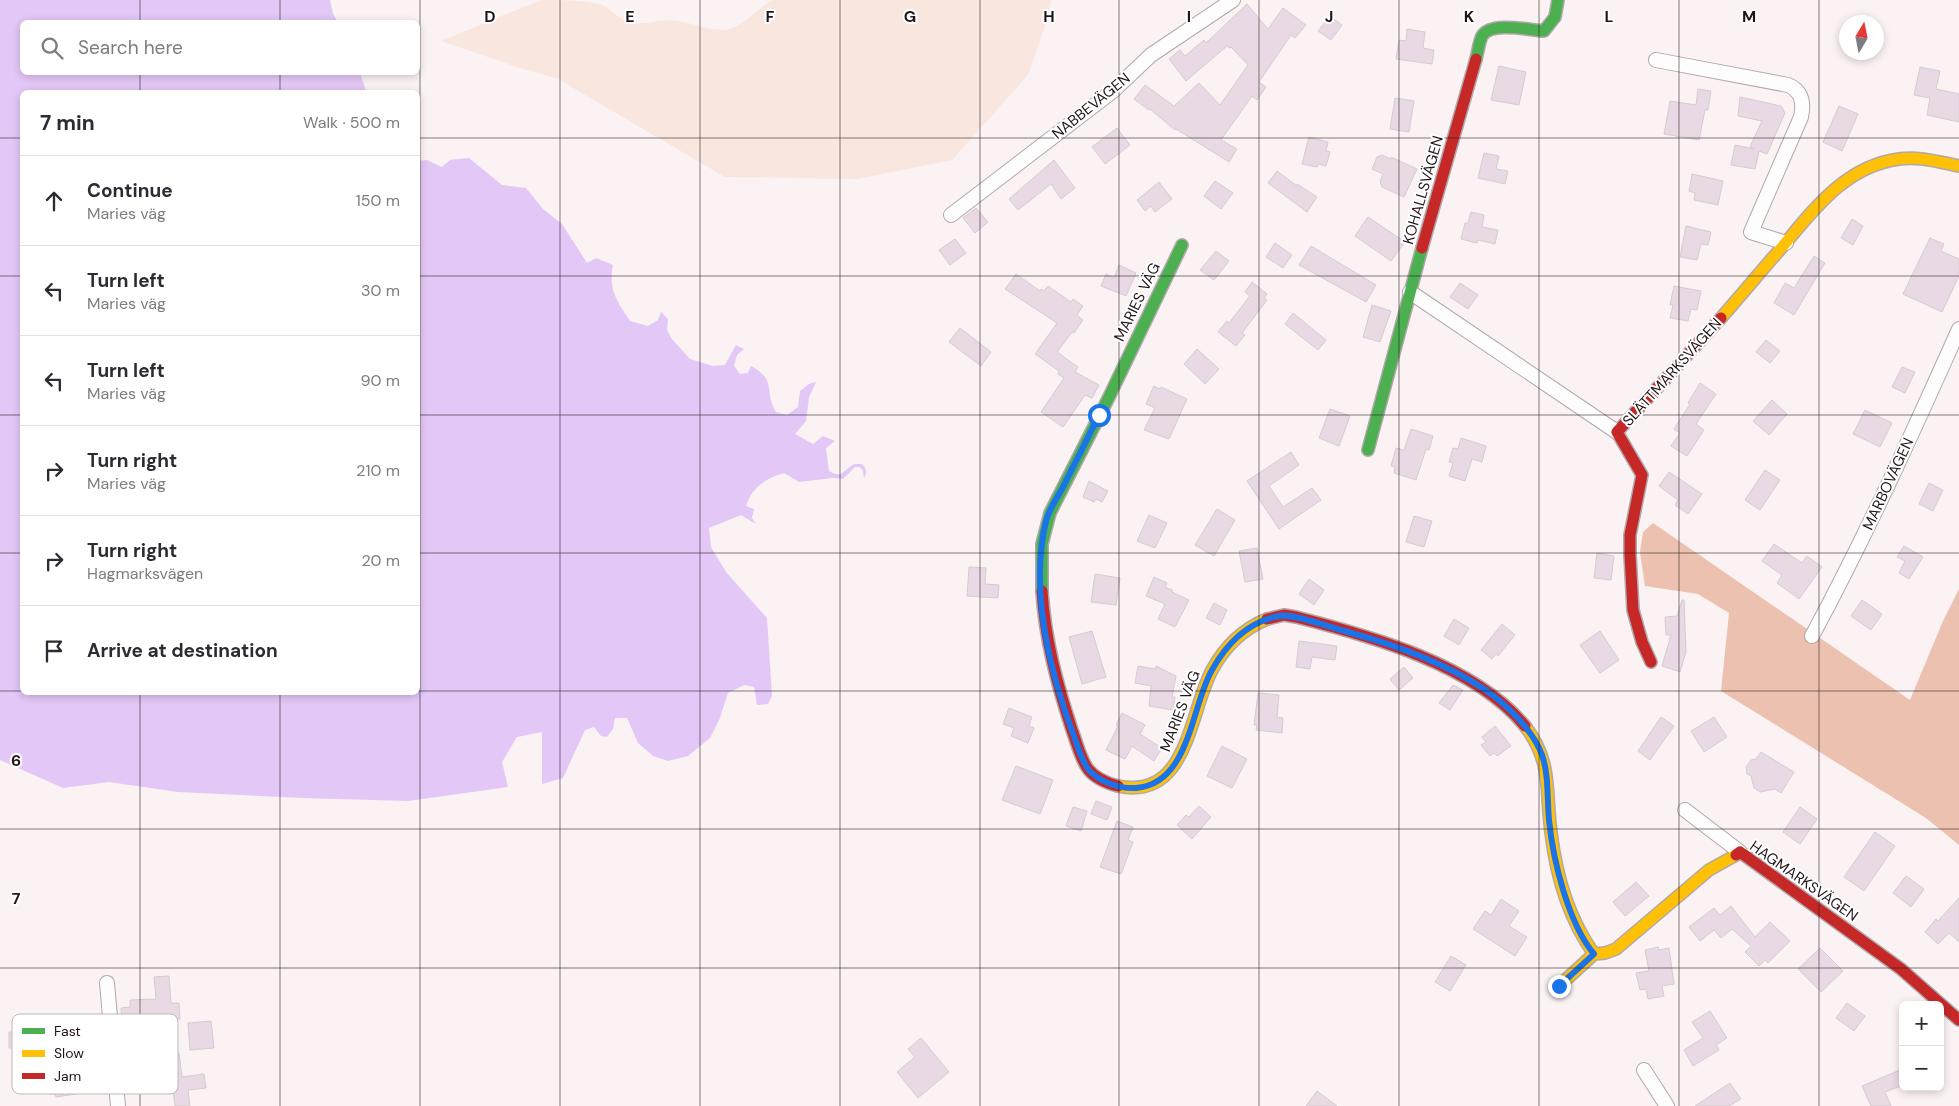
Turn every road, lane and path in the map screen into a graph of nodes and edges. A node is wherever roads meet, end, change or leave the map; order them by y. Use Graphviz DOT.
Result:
graph roads {
  1 [pos="1233,0"];
  2 [pos="1558,0"];
  3 [pos="1656,60"];
  4 [pos="1959,166"];
  5 [pos="952,215"];
  6 [pos="1786,243"];
  7 [pos="1182,244"];
  8 [pos="1410,292"];
  9 [pos="1959,329"];
  10 [pos="1617,432"];
  11 [pos="1368,450"];
  12 [pos="1812,636"];
  13 [pos="1652,662"];
  14 [pos="1685,810"];
  15 [pos="1740,852"];
  16 [pos="1594,954"];
  17 [pos="108,983"];
  18 [pos="1559,986"];
  19 [pos="111,1014"];
  20 [pos="1959,1020"];
  21 [pos="1644,1070"];
  22 [pos="1667,1106"];
  1 -- 5 [label="street, NABBEVÄGEN"];
  2 -- 8 [label="street, KOHALLSVÄGEN"];
  3 -- 6 [label="street"];
  4 -- 6 [label="street, SLÄTTMARKSVÄGEN"];
  6 -- 10 [label="street, SLÄTTMARKSVÄGEN"];
  7 -- 16 [label="street, MARIES VÄG"];
  8 -- 10 [label="street"];
  8 -- 11 [label="street, KOHALLSVÄGEN"];
  9 -- 12 [label="street, MARBOVÄGEN"];
  10 -- 13 [label="street, SLÄTTMARKSVÄGEN"];
  14 -- 15 [label="street"];
  15 -- 16 [label="street, HAGMARKSVÄGEN"];
  15 -- 20 [label="street, HAGMARKSVÄGEN"];
  16 -- 18 [label="street, HAGMARKSVÄGEN"];
  17 -- 19 [label="street"];
  21 -- 22 [label="street"];
}
